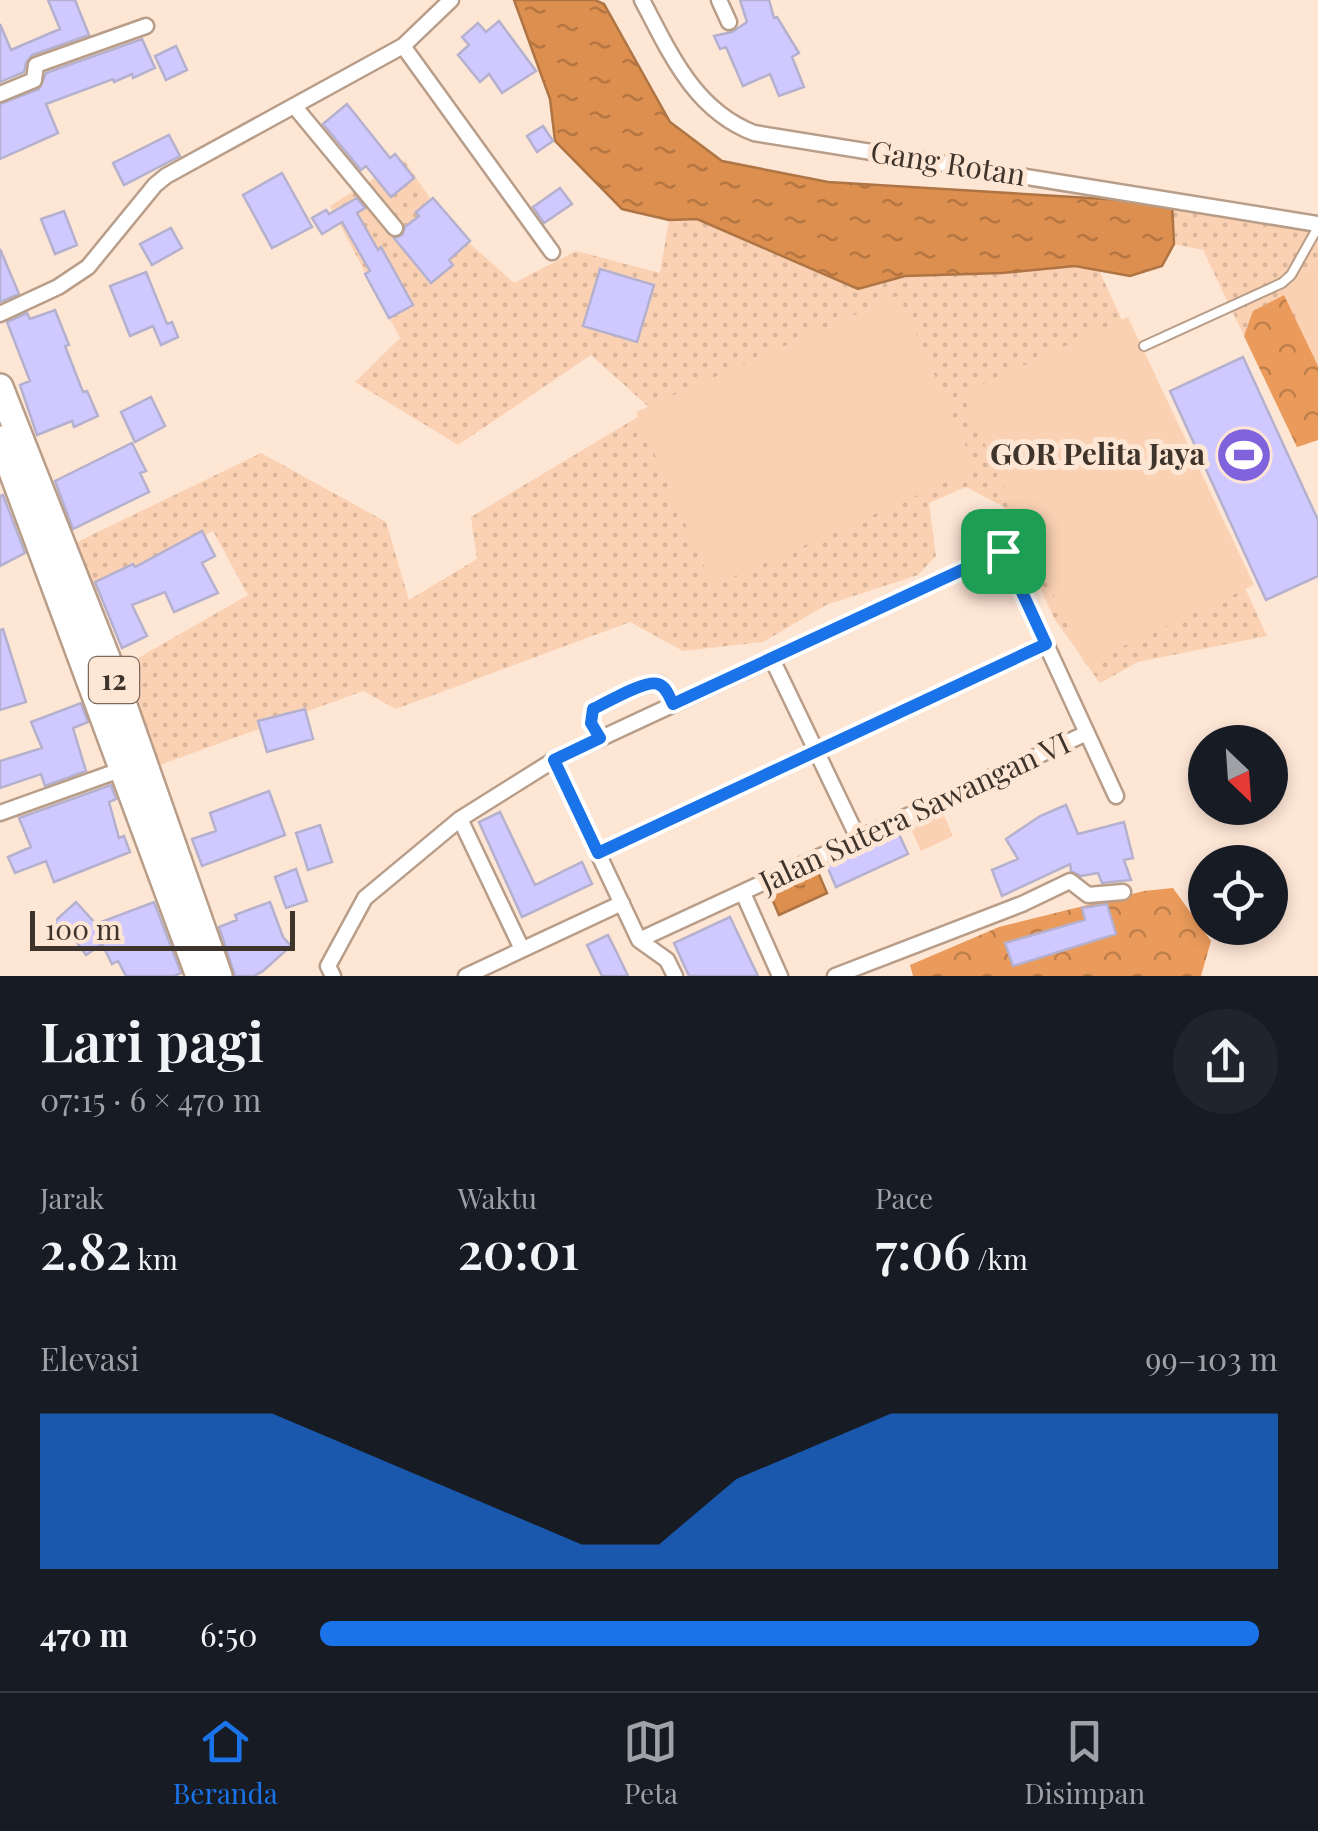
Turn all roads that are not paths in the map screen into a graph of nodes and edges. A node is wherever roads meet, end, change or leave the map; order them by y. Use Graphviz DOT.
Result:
graph roads {
  1 [pos="452,0"];
  2 [pos="642,0"];
  3 [pos="719,0"];
  4 [pos="729,22"];
  5 [pos="146,26"];
  6 [pos="403,46"];
  7 [pos="0,94"];
  8 [pos="295,108"];
  9 [pos="1318,226"];
  10 [pos="395,228"];
  11 [pos="552,252"];
  12 [pos="0,314"];
  13 [pos="1144,346"];
  14 [pos="0,388"];
  15 [pos="0,438"];
  16 [pos="1046,644"];
  17 [pos="772,658"];
  18 [pos="98,667"];
  19 [pos="673,704"];
  20 [pos="1086,733"];
  21 [pos="600,738"];
  22 [pos="816,751"];
  23 [pos="554,760"];
  24 [pos="123,769"];
  25 [pos="1116,796"];
  26 [pos="0,813"];
  27 [pos="460,819"];
  28 [pos="858,838"];
  29 [pos="598,853"];
  30 [pos="742,892"];
  31 [pos="1123,892"];
  32 [pos="622,903"];
  33 [pos="640,940"];
  34 [pos="522,949"];
  35 [pos="199,976"];
  36 [pos="219,976"];
  37 [pos="332,976"];
  38 [pos="466,976"];
  39 [pos="675,976"];
  40 [pos="780,976"];
  41 [pos="835,976"];
  1 -- 6 [label="street"];
  2 -- 9 [label="street, Gang Rotan"];
  3 -- 4 [label="street"];
  5 -- 7 [label="street"];
  6 -- 8 [label="street"];
  6 -- 11 [label="street"];
  8 -- 10 [label="street"];
  8 -- 12 [label="street"];
  9 -- 13 [label="lane"];
  14 -- 18 [label="highway, 12"];
  15 -- 18 [label="highway, 12"];
  16 -- 17 [label="street, Jalan Sutera Sawangan VI"];
  16 -- 20 [label="street, Jalan Sutera Sawangan VI"];
  16 -- 22 [label="street"];
  17 -- 19 [label="street"];
  17 -- 22 [label="street"];
  18 -- 24 [label="highway, 12"];
  18 -- 36 [label="highway, 12"];
  19 -- 21 [label="street"];
  19 -- 21 [label="street"];
  20 -- 25 [label="street, Jalan Sutera Sawangan VI"];
  20 -- 28 [label="street, Jalan Sutera Sawangan VI"];
  21 -- 23 [label="street"];
  22 -- 28 [label="street"];
  22 -- 29 [label="street"];
  23 -- 27 [label="street"];
  23 -- 29 [label="street"];
  24 -- 26 [label="street"];
  24 -- 35 [label="highway, 12"];
  27 -- 34 [label="street"];
  27 -- 37 [label="street"];
  28 -- 30 [label="street, Jalan Sutera Sawangan VI"];
  29 -- 32 [label="street"];
  30 -- 33 [label="street, Jalan Sutera Sawangan VI"];
  30 -- 40 [label="street, Jalan Sutera Sawangan VI"];
  31 -- 41 [label="street"];
  32 -- 33 [label="street"];
  32 -- 34 [label="street"];
  33 -- 39 [label="street"];
  34 -- 38 [label="street"];
}
